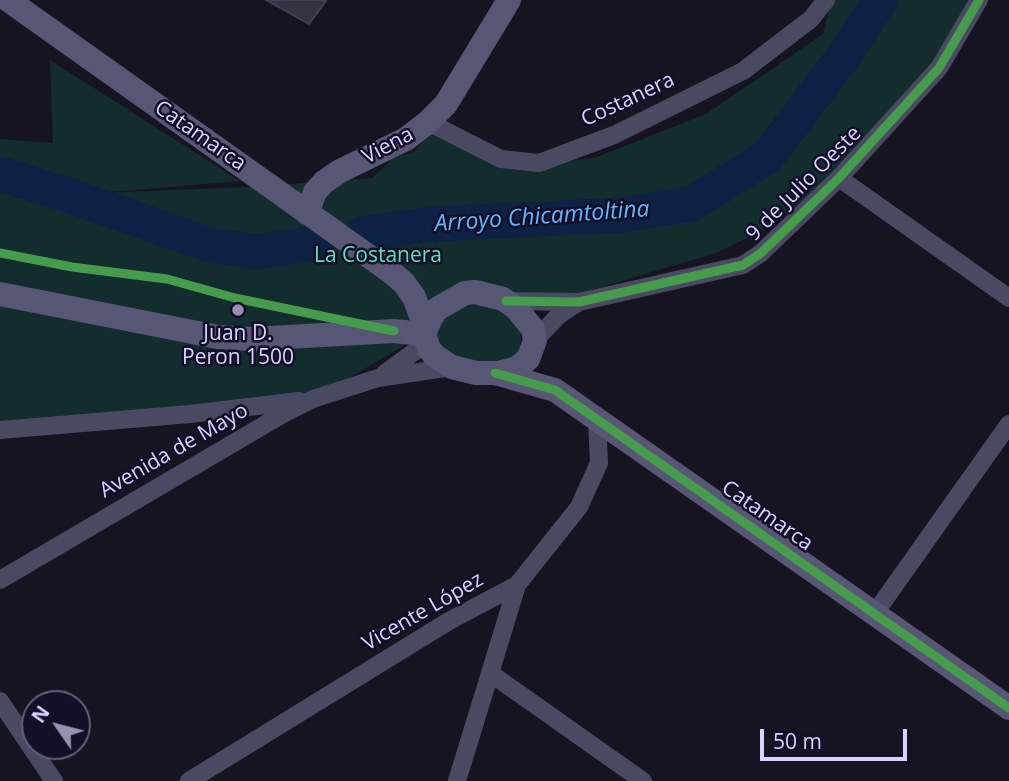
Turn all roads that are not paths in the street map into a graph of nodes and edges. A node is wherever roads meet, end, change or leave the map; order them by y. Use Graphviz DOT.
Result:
graph roads {
  1 [pos="9,0"];
  2 [pos="509,0"];
  3 [pos="826,0"];
  4 [pos="979,0"];
  5 [pos="428,122"];
  6 [pos="839,178"];
  7 [pos="307,213"];
  8 [pos="391,272"];
  9 [pos="465,293"];
  10 [pos="0,294"];
  11 [pos="1009,298"];
  12 [pos="506,301"];
  13 [pos="579,302"];
  14 [pos="426,334"];
  15 [pos="534,342"];
  16 [pos="452,367"];
  17 [pos="495,373"];
  18 [pos="378,378"];
  19 [pos="555,390"];
  20 [pos="313,399"];
  21 [pos="597,419"];
  22 [pos="1009,424"];
  23 [pos="0,430"];
  24 [pos="0,580"];
  25 [pos="517,585"];
  26 [pos="875,613"];
  27 [pos="490,673"];
  28 [pos="0,701"];
  29 [pos="1009,708"];
  30 [pos="54,781"];
  31 [pos="190,781"];
  32 [pos="457,781"];
  33 [pos="643,781"];
  1 -- 7 [label="street, Catamarca"];
  2 -- 5 [label="street, Viena"];
  3 -- 5 [label="street, Costanera"];
  4 -- 6 [label="street, 9 de Julio Oeste"];
  5 -- 7 [label="street, Viena"];
  6 -- 11 [label="street"];
  6 -- 13 [label="street, 9 de Julio Oeste"];
  7 -- 8 [label="street, Catamarca"];
  8 -- 9 [label="street, Catamarca"];
  8 -- 14 [label="street, Catamarca"];
  9 -- 12 [label="street"];
  9 -- 14 [label="street"];
  10 -- 14 [label="street"];
  12 -- 13 [label="street, 9 de Julio Oeste"];
  12 -- 15 [label="street"];
  13 -- 15 [label="street, 9 de Julio Oeste"];
  14 -- 16 [label="street"];
  14 -- 18 [label="street, Avenida de Mayo"];
  15 -- 17 [label="street"];
  15 -- 19 [label="street"];
  16 -- 17 [label="street"];
  16 -- 18 [label="street, Avenida de Mayo"];
  17 -- 19 [label="street, Catamarca"];
  18 -- 20 [label="street, Avenida de Mayo"];
  19 -- 21 [label="street, Catamarca"];
  20 -- 23 [label="street"];
  20 -- 24 [label="street, Avenida de Mayo"];
  21 -- 25 [label="street, Vicente López"];
  21 -- 26 [label="street, Catamarca"];
  22 -- 26 [label="street"];
  25 -- 27 [label="street"];
  25 -- 31 [label="street, Vicente López"];
  26 -- 29 [label="street, Catamarca"];
  27 -- 32 [label="street"];
  27 -- 33 [label="street"];
  28 -- 30 [label="street"];
}
